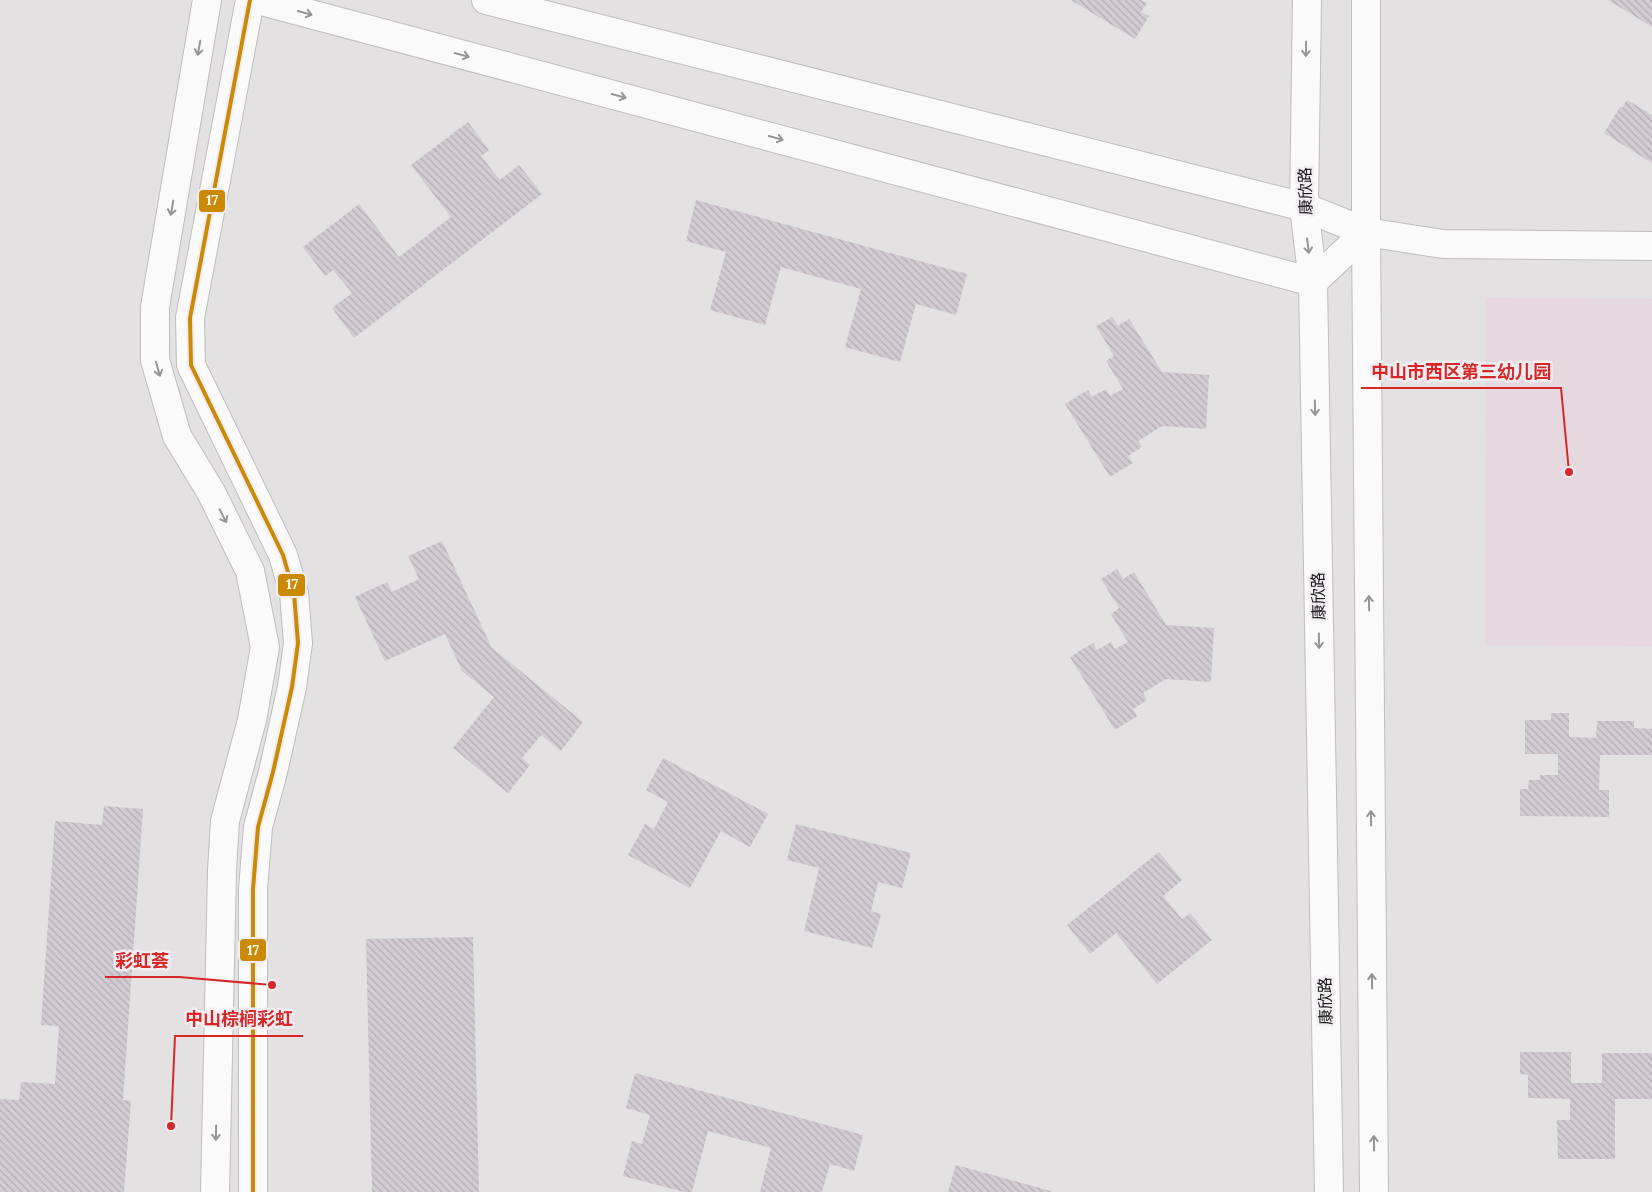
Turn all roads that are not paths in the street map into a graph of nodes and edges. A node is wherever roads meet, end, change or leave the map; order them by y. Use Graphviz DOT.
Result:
graph roads {
  1 [pos="207,0"];
  2 [pos="250,0"];
  3 [pos="258,0"];
  4 [pos="486,0"];
  5 [pos="1307,0"];
  6 [pos="1366,0"];
  7 [pos="1304,207"];
  8 [pos="1366,232"];
  9 [pos="1652,246"];
  10 [pos="1313,282"];
  11 [pos="217,1085"];
  12 [pos="253,1087"];
  13 [pos="215,1192"];
  14 [pos="253,1192"];
  15 [pos="1329,1192"];
  16 [pos="1374,1192"];
  1 -- 11 [label="street, one-way"];
  2 -- 12 [label="street"];
  3 -- 10 [label="street, one-way"];
  4 -- 7 [label="street"];
  5 -- 7 [label="street, 康欣路, one-way"];
  6 -- 8 [label="street"];
  7 -- 8 [label="street"];
  7 -- 10 [label="street, 康欣路, one-way"];
  8 -- 9 [label="street"];
  8 -- 10 [label="street"];
  16 -- 8 [label="street, one-way"];
  10 -- 15 [label="street, 康欣路, one-way"];
  11 -- 12 [label="street"];
  11 -- 13 [label="street, one-way"];
  12 -- 14 [label="street"];
}
